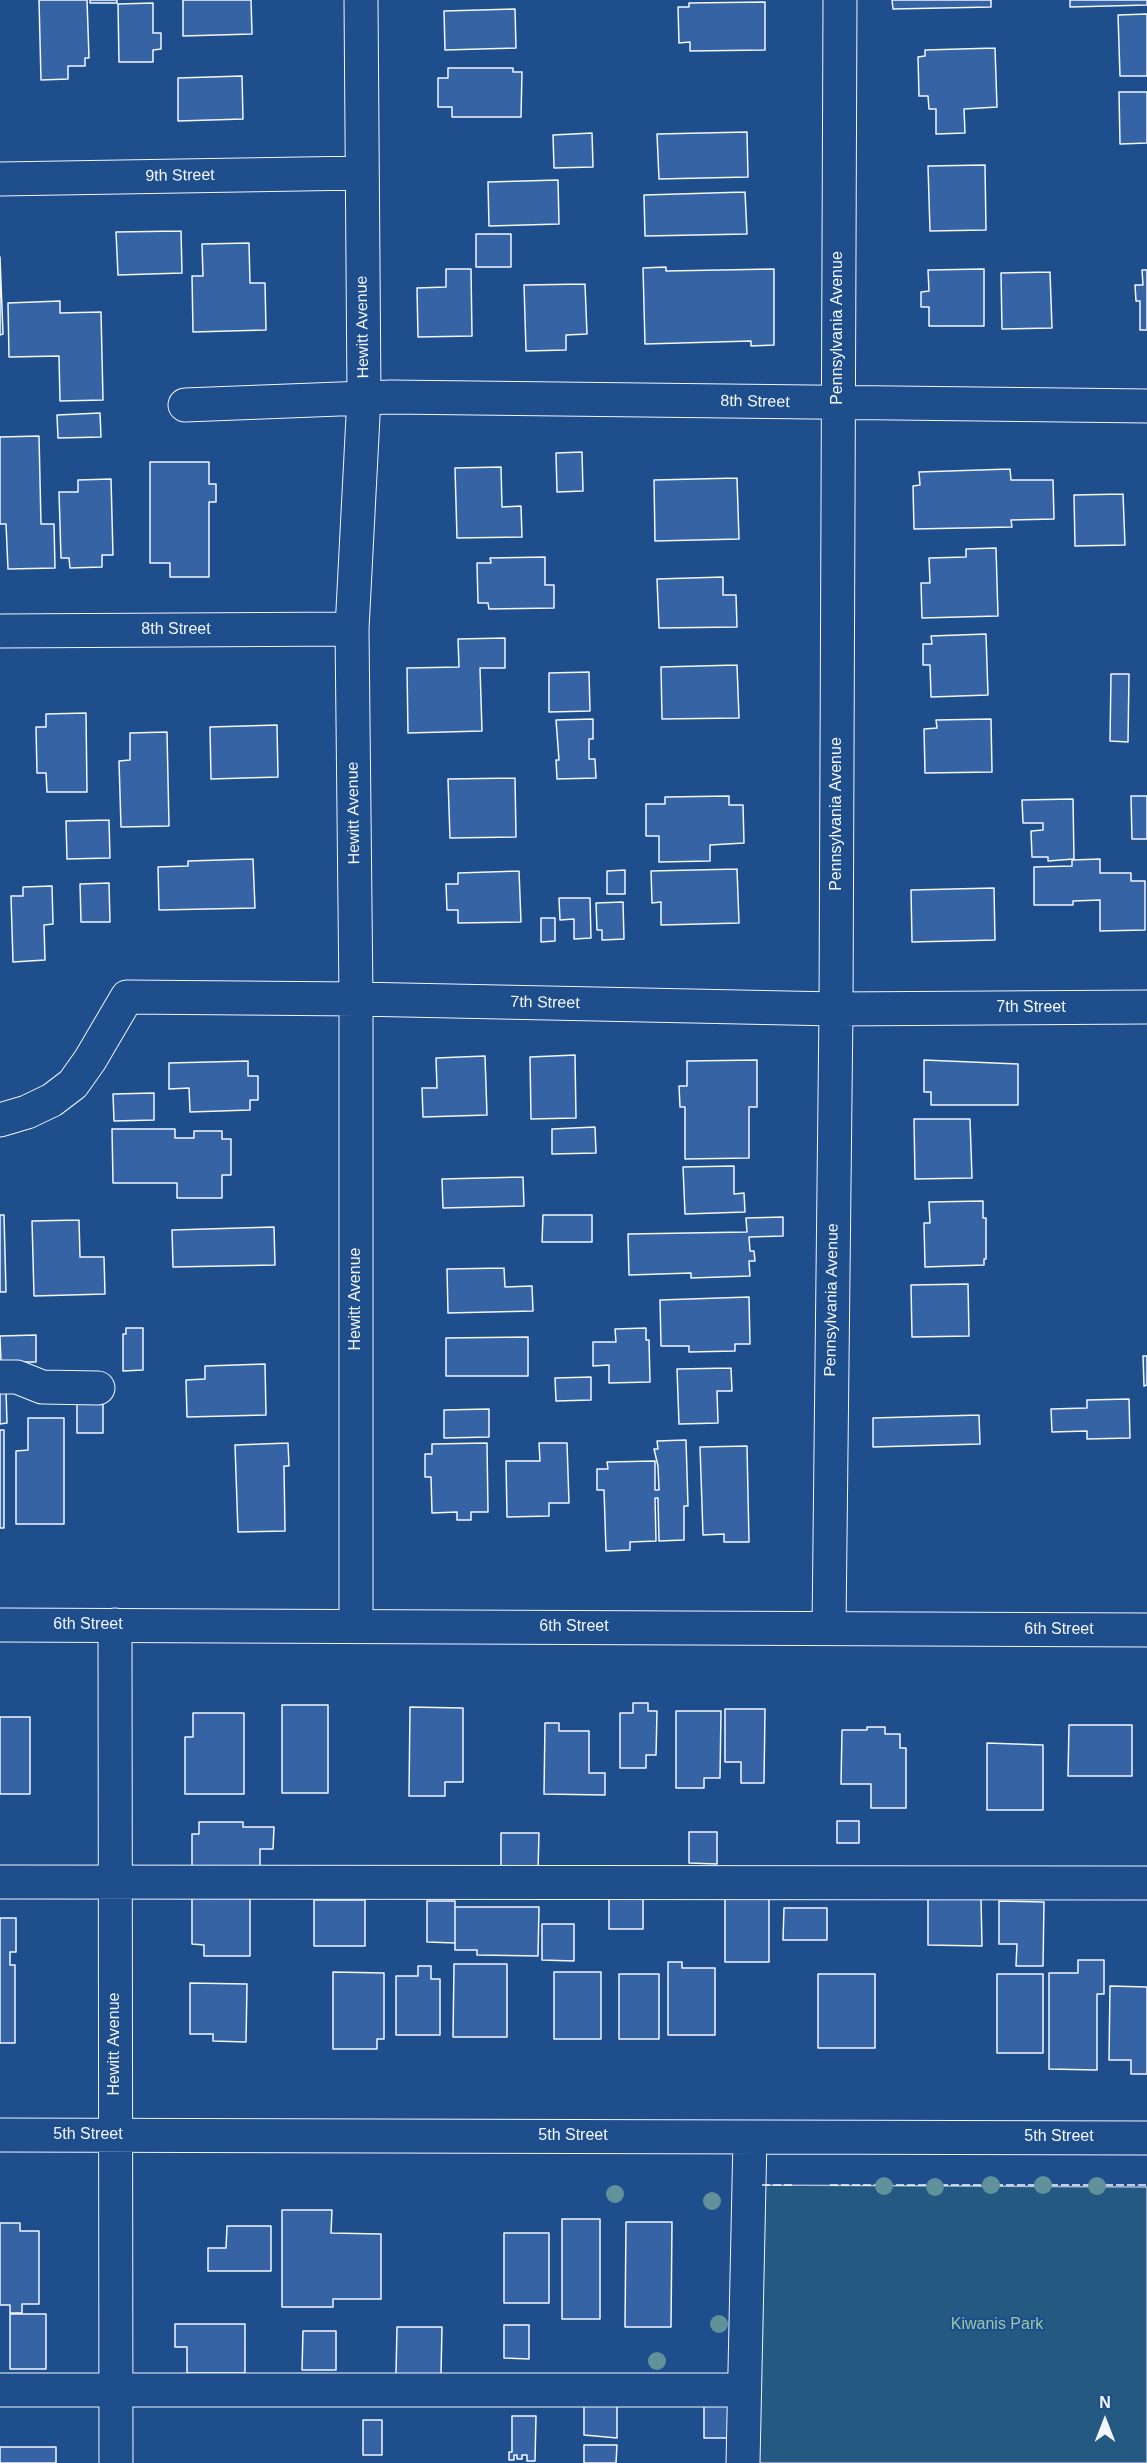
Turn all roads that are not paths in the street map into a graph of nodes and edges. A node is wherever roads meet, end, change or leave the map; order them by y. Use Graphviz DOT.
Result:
graph roads {
  1 [pos="361,0"];
  2 [pos="840,0"];
  3 [pos="361,173"];
  4 [pos="0,178"];
  5 [pos="364,398"];
  6 [pos="837,403"];
  7 [pos="185,405"];
  8 [pos="1147,406"];
  9 [pos="352,629"];
  10 [pos="0,631"];
  11 [pos="356,999"];
  12 [pos="1147,1007"];
  13 [pos="836,1009"];
  14 [pos="0,1120"];
  15 [pos="0,1377"];
  16 [pos="98,1388"];
  17 [pos="0,1625"];
  18 [pos="115,1625"];
  19 [pos="356,1626"];
  20 [pos="829,1628"];
  21 [pos="1147,1630"];
  22 [pos="0,1882"];
  23 [pos="115,1883"];
  24 [pos="1147,1883"];
  25 [pos="0,2134"];
  26 [pos="115,2135"];
  27 [pos="750,2137"];
  28 [pos="1147,2138"];
  29 [pos="0,2390"];
  30 [pos="116,2390"];
  31 [pos="744,2390"];
  32 [pos="116,2463"];
  33 [pos="743,2463"];
  1 -- 3 [label="street, Hewitt Avenue"];
  2 -- 6 [label="street, Pennsylvania Avenue"];
  3 -- 4 [label="street, 9th Street"];
  3 -- 5 [label="street, Hewitt Avenue"];
  5 -- 6 [label="street, 8th Street"];
  5 -- 7 [label="street, 8th Street"];
  5 -- 9 [label="street, Hewitt Avenue"];
  6 -- 8 [label="street, 8th Street"];
  6 -- 13 [label="street, Pennsylvania Avenue"];
  9 -- 10 [label="street, 8th Street"];
  9 -- 11 [label="street, Hewitt Avenue"];
  11 -- 13 [label="street, 7th Street"];
  11 -- 14 [label="street, 7th Street"];
  11 -- 19 [label="street, Hewitt Avenue"];
  12 -- 13 [label="street, 7th Street"];
  13 -- 20 [label="street, Pennsylvania Avenue"];
  15 -- 16 [label="street"];
  17 -- 18 [label="street, 6th Street"];
  18 -- 19 [label="street, 6th Street"];
  18 -- 23 [label="street, Hewitt Avenue"];
  19 -- 20 [label="street, 6th Street"];
  20 -- 21 [label="street, 6th Street"];
  22 -- 23 [label="street"];
  23 -- 24 [label="street"];
  23 -- 26 [label="street, Hewitt Avenue"];
  25 -- 26 [label="street, 5th Street"];
  26 -- 27 [label="street, 5th Street"];
  26 -- 30 [label="street, Hewitt Avenue"];
  27 -- 28 [label="street, 5th Street"];
  27 -- 31 [label="street"];
  29 -- 30 [label="street"];
  30 -- 31 [label="street"];
  30 -- 32 [label="street, Hewitt Avenue"];
  31 -- 33 [label="street"];
}
